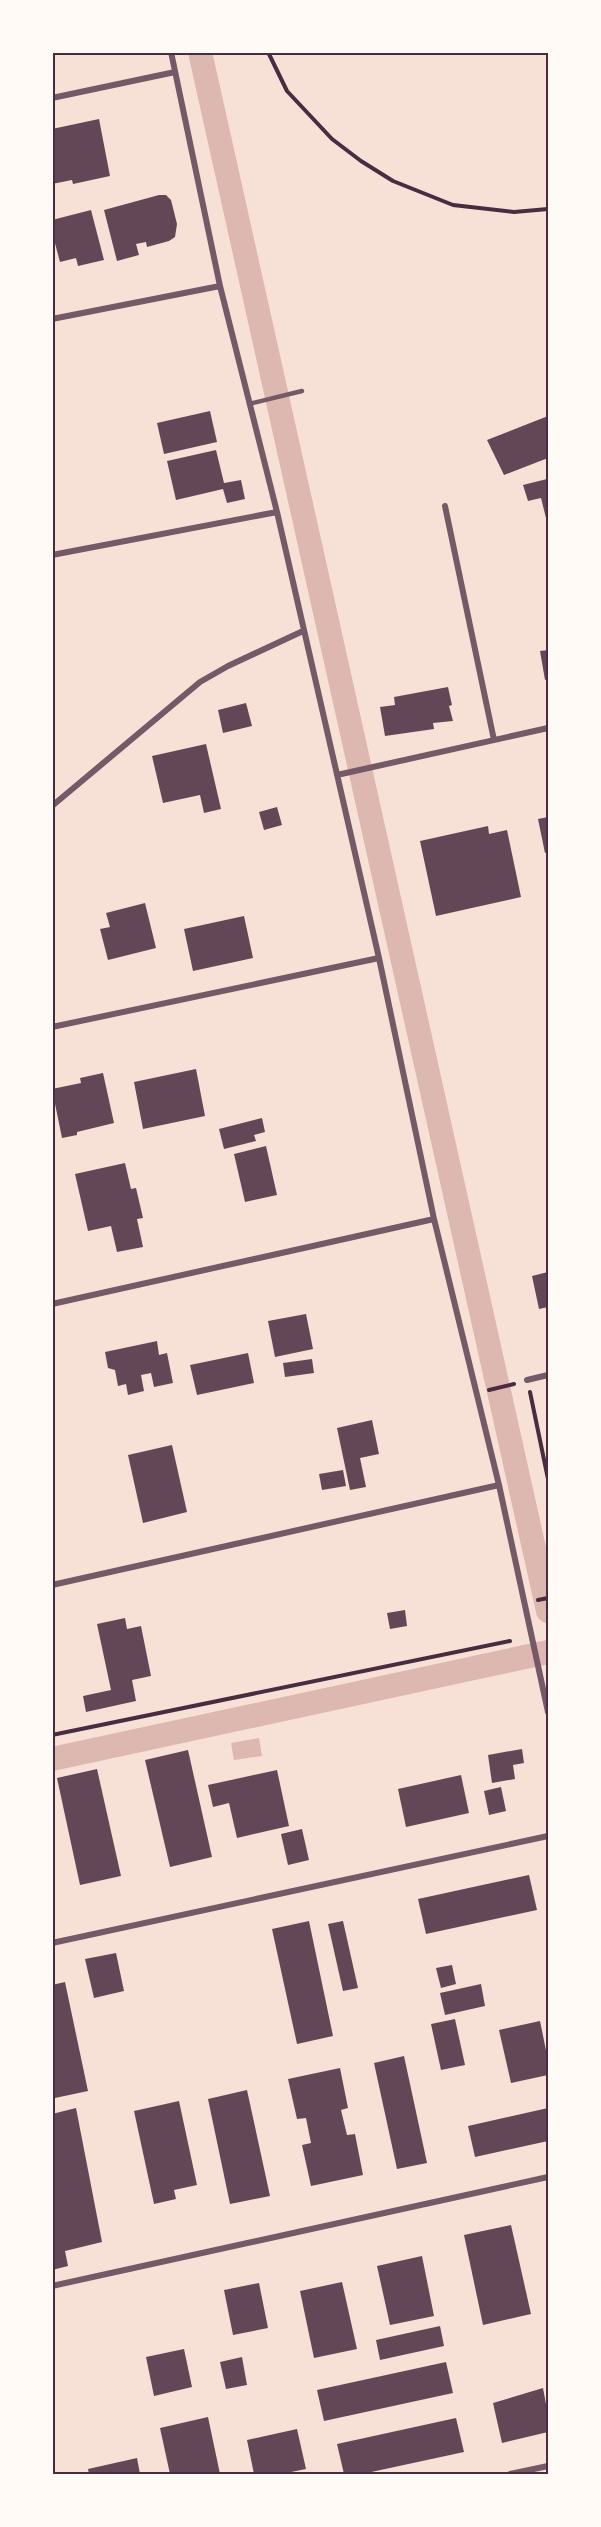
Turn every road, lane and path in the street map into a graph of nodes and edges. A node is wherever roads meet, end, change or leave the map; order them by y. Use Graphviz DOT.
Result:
graph roads {
  1 [pos="171,52"];
  2 [pos="268,52"];
  3 [pos="175,72"];
  4 [pos="52,98"];
  5 [pos="549,208"];
  6 [pos="220,286"];
  7 [pos="52,319"];
  8 [pos="302,391"];
  9 [pos="249,404"];
  10 [pos="445,506"];
  11 [pos="277,512"];
  12 [pos="52,555"];
  13 [pos="303,631"];
  14 [pos="549,729"];
  15 [pos="494,740"];
  16 [pos="337,775"];
  17 [pos="52,806"];
  18 [pos="379,958"];
  19 [pos="52,1027"];
  20 [pos="434,1219"];
  21 [pos="52,1304"];
  22 [pos="549,1375"];
  23 [pos="527,1380"];
  24 [pos="484,1391"];
  25 [pos="549,1479"];
  26 [pos="499,1485"];
  27 [pos="52,1585"];
  28 [pos="549,1598"];
  29 [pos="536,1601"];
  30 [pos="510,1641"];
  31 [pos="549,1712"];
  32 [pos="52,1735"];
  33 [pos="549,1836"];
  34 [pos="52,1943"];
  35 [pos="549,2177"];
  36 [pos="52,2286"];
  37 [pos="549,2466"];
  38 [pos="510,2475"];
  1 -- 3 [label="street"];
  2 -- 5 [label="path"];
  3 -- 4 [label="street"];
  3 -- 6 [label="street"];
  6 -- 7 [label="street"];
  6 -- 9 [label="street"];
  8 -- 9 [label="lane"];
  9 -- 11 [label="street"];
  10 -- 15 [label="street"];
  11 -- 12 [label="street"];
  11 -- 13 [label="street"];
  13 -- 16 [label="street"];
  13 -- 17 [label="street"];
  14 -- 15 [label="street"];
  15 -- 16 [label="street"];
  16 -- 18 [label="street"];
  18 -- 19 [label="street"];
  18 -- 20 [label="street"];
  20 -- 21 [label="street"];
  20 -- 26 [label="street"];
  22 -- 23 [label="street"];
  23 -- 24 [label="path"];
  23 -- 25 [label="path"];
  26 -- 27 [label="street"];
  26 -- 31 [label="street"];
  28 -- 29 [label="path"];
  30 -- 32 [label="path"];
  33 -- 34 [label="street"];
  35 -- 36 [label="street"];
  37 -- 38 [label="street"];
}
